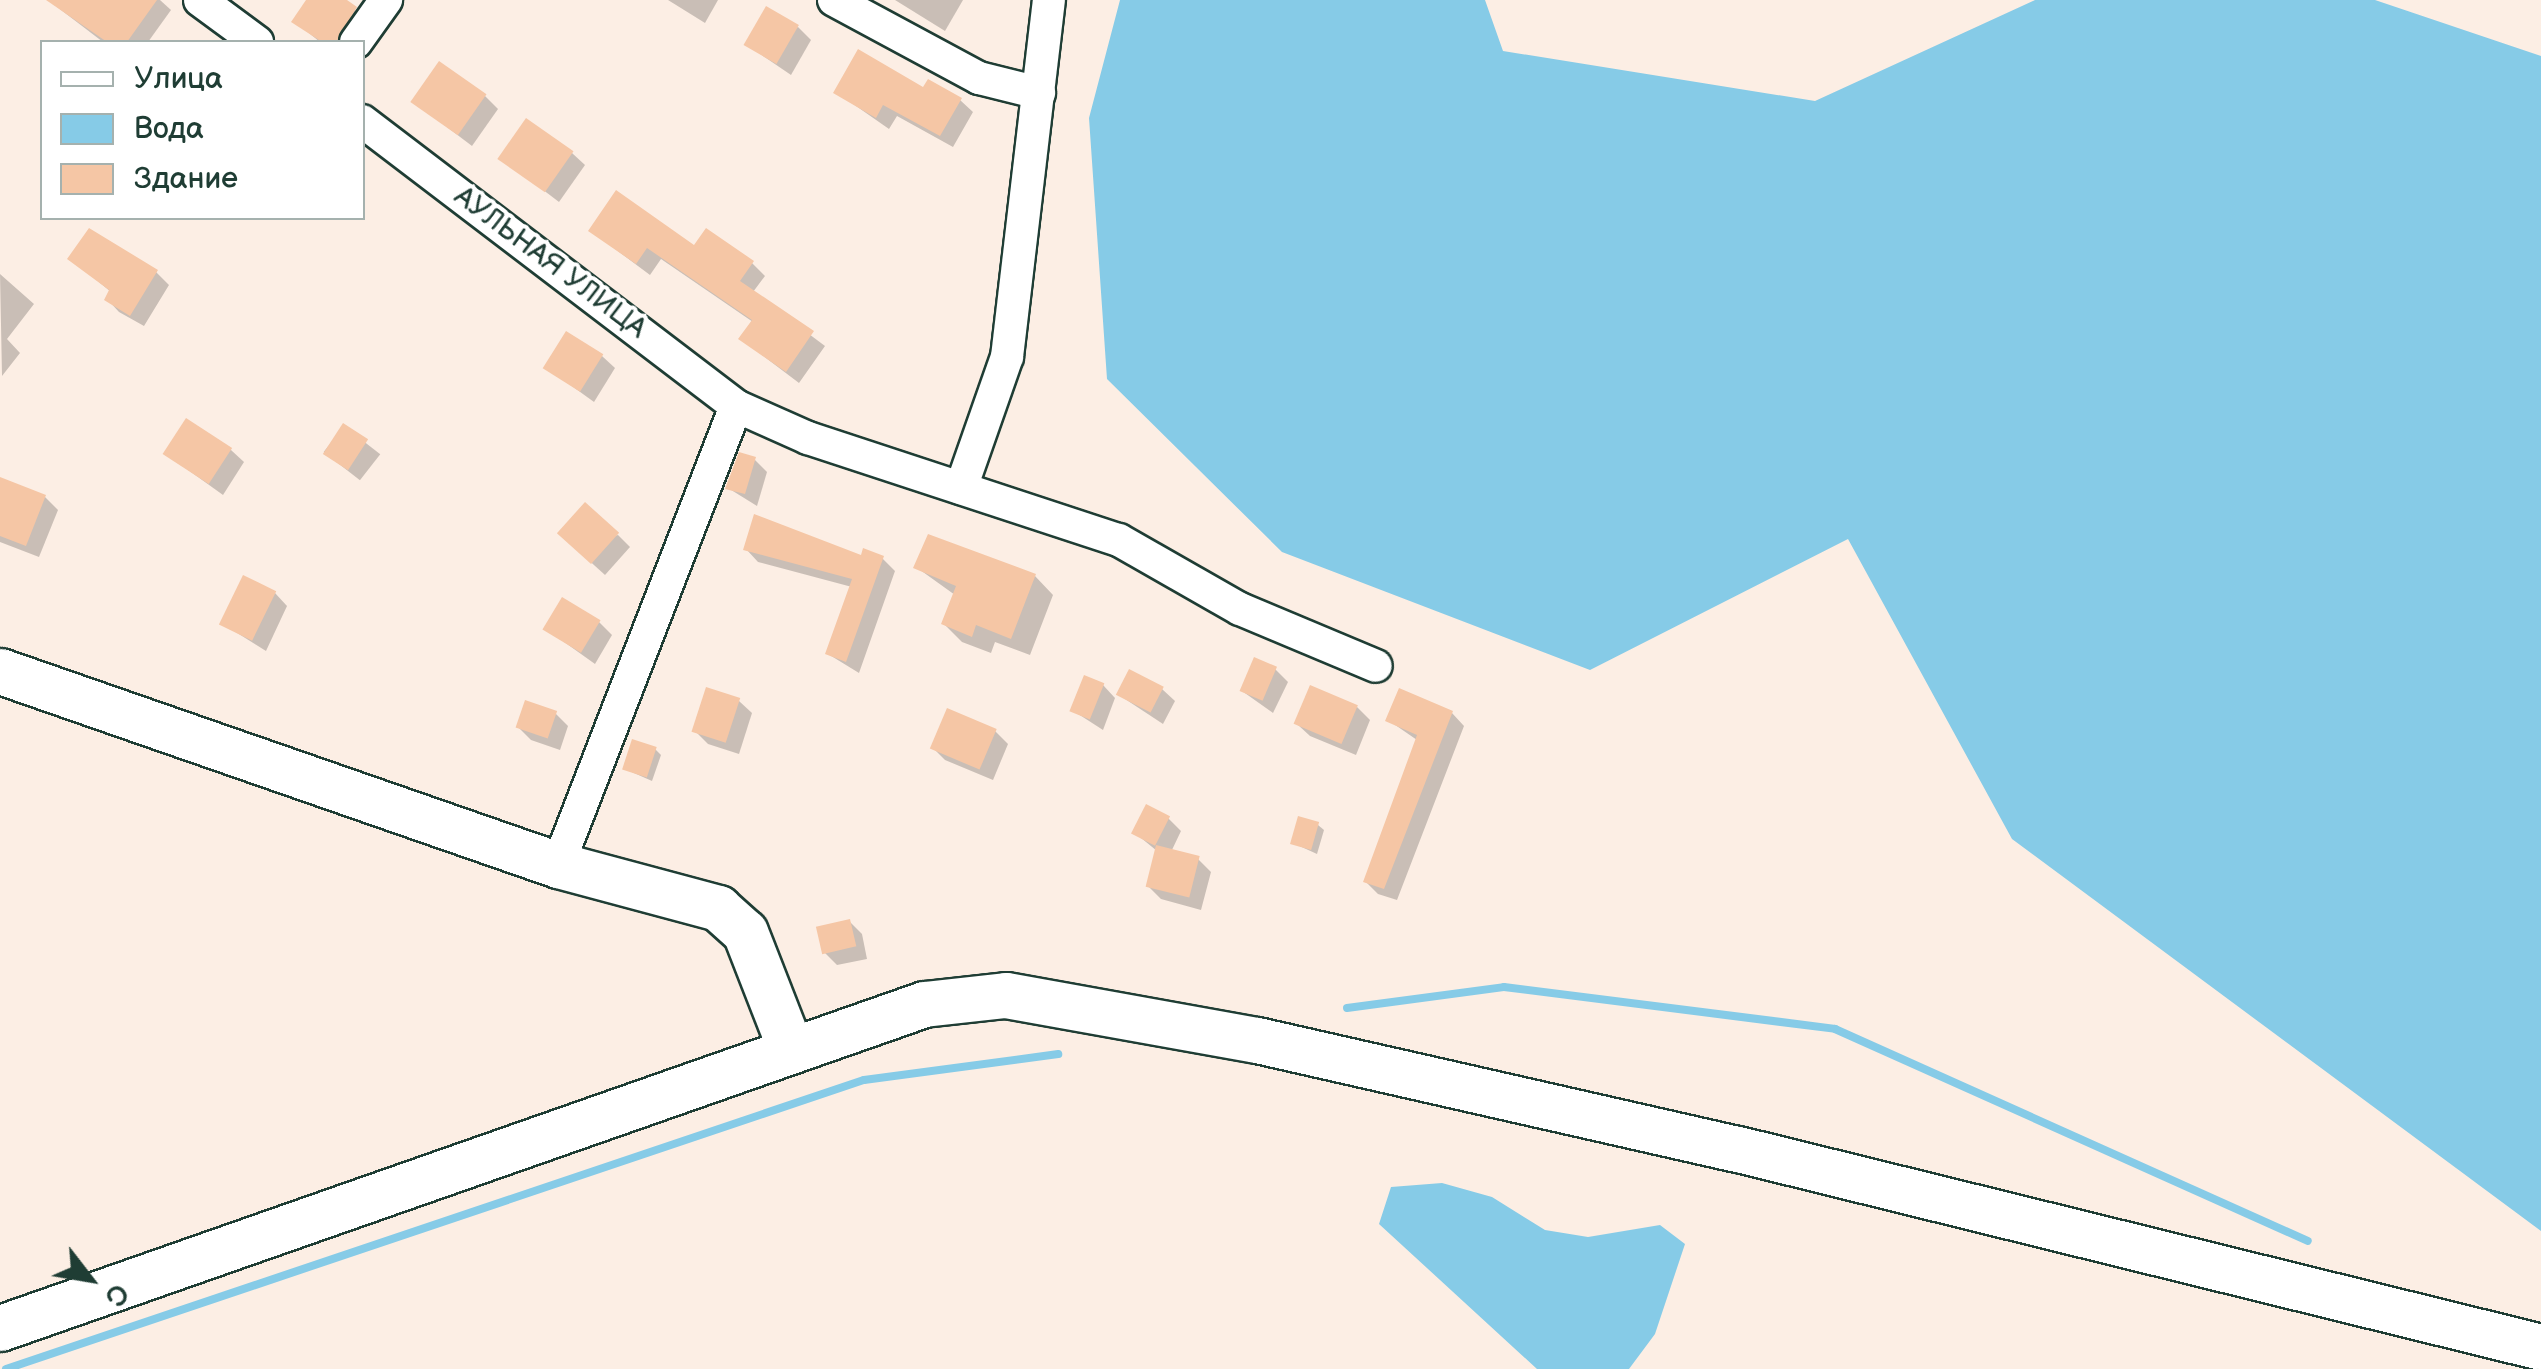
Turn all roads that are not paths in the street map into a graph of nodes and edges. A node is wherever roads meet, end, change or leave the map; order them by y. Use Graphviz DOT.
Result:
graph roads {
  1 [pos="200,0"];
  2 [pos="386,0"];
  3 [pos="834,0"];
  4 [pos="1049,0"];
  5 [pos="254,40"];
  6 [pos="357,40"];
  7 [pos="1038,92"];
  8 [pos="365,123"];
  9 [pos="736,406"];
  10 [pos="960,488"];
  11 [pos="1376,666"];
  12 [pos="0,670"];
  13 [pos="558,865"];
  14 [pos="792,1050"];
  15 [pos="0,1328"];
  16 [pos="2541,1347"];
  1 -- 5 [label="street"];
  2 -- 6 [label="street"];
  3 -- 7 [label="street"];
  4 -- 7 [label="street"];
  7 -- 10 [label="street"];
  8 -- 9 [label="street, АУЛЬНАЯ УЛИЦА"];
  9 -- 10 [label="street, АУЛЬНАЯ УЛИЦА"];
  9 -- 13 [label="street"];
  10 -- 11 [label="street, АУЛЬНАЯ УЛИЦА"];
  12 -- 13 [label="main road"];
  13 -- 14 [label="main road"];
  14 -- 15 [label="main road"];
  14 -- 16 [label="main road"];
}
